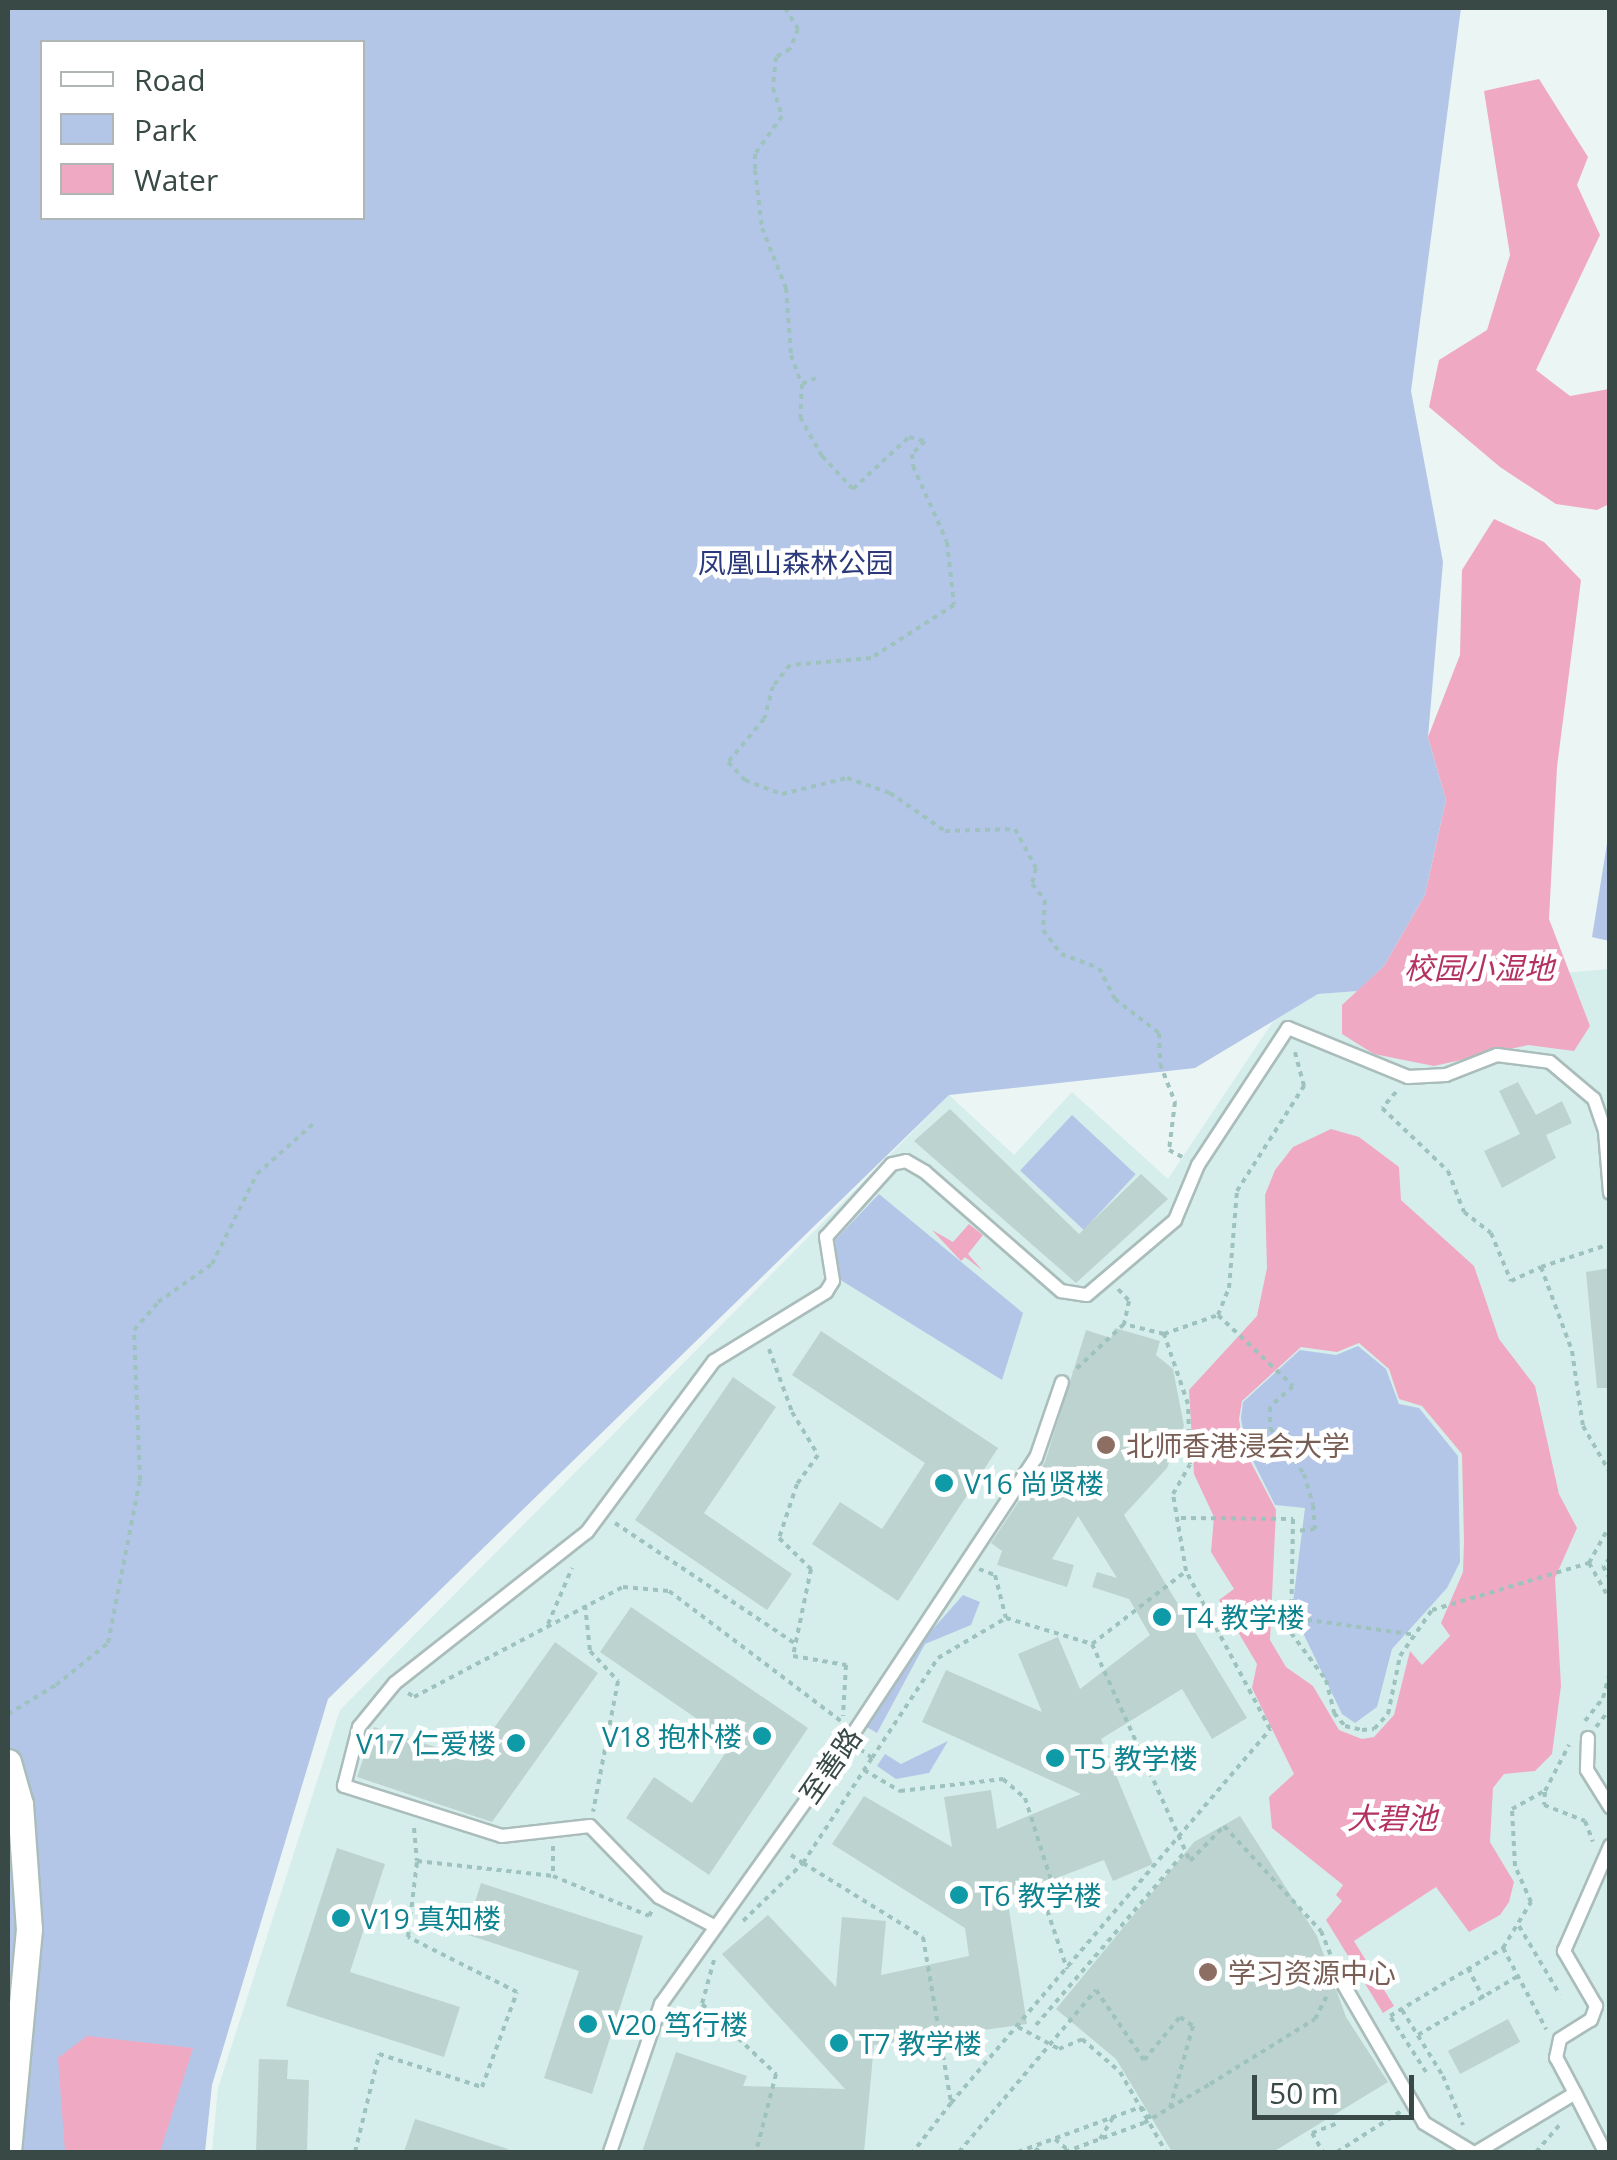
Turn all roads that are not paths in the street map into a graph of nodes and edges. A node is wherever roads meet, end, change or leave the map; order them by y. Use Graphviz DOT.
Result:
graph roads {
  1 [pos="1610,1193"];
  2 [pos="1062,1382"];
  3 [pos="1588,1738"];
  4 [pos="8,1762"];
  5 [pos="1610,1807"];
  6 [pos="1610,1846"];
  7 [pos="1605,1866"];
  8 [pos="712,1925"];
  9 [pos="1338,1975"];
  10 [pos="1577,2097"];
  11 [pos="8,2152"];
  12 [pos="610,2152"];
  13 [pos="1474,2152"];
  14 [pos="1605,2152"];
  1 -- 8 [label="lane"];
  2 -- 8 [label="lane, 至善路"];
  3 -- 5 [label="lane"];
  4 -- 11 [label="street"];
  6 -- 7 [label="lane"];
  7 -- 10 [label="lane"];
  8 -- 12 [label="lane, 至善路"];
  9 -- 13 [label="lane"];
  10 -- 13 [label="lane"];
  10 -- 14 [label="lane"];
}
